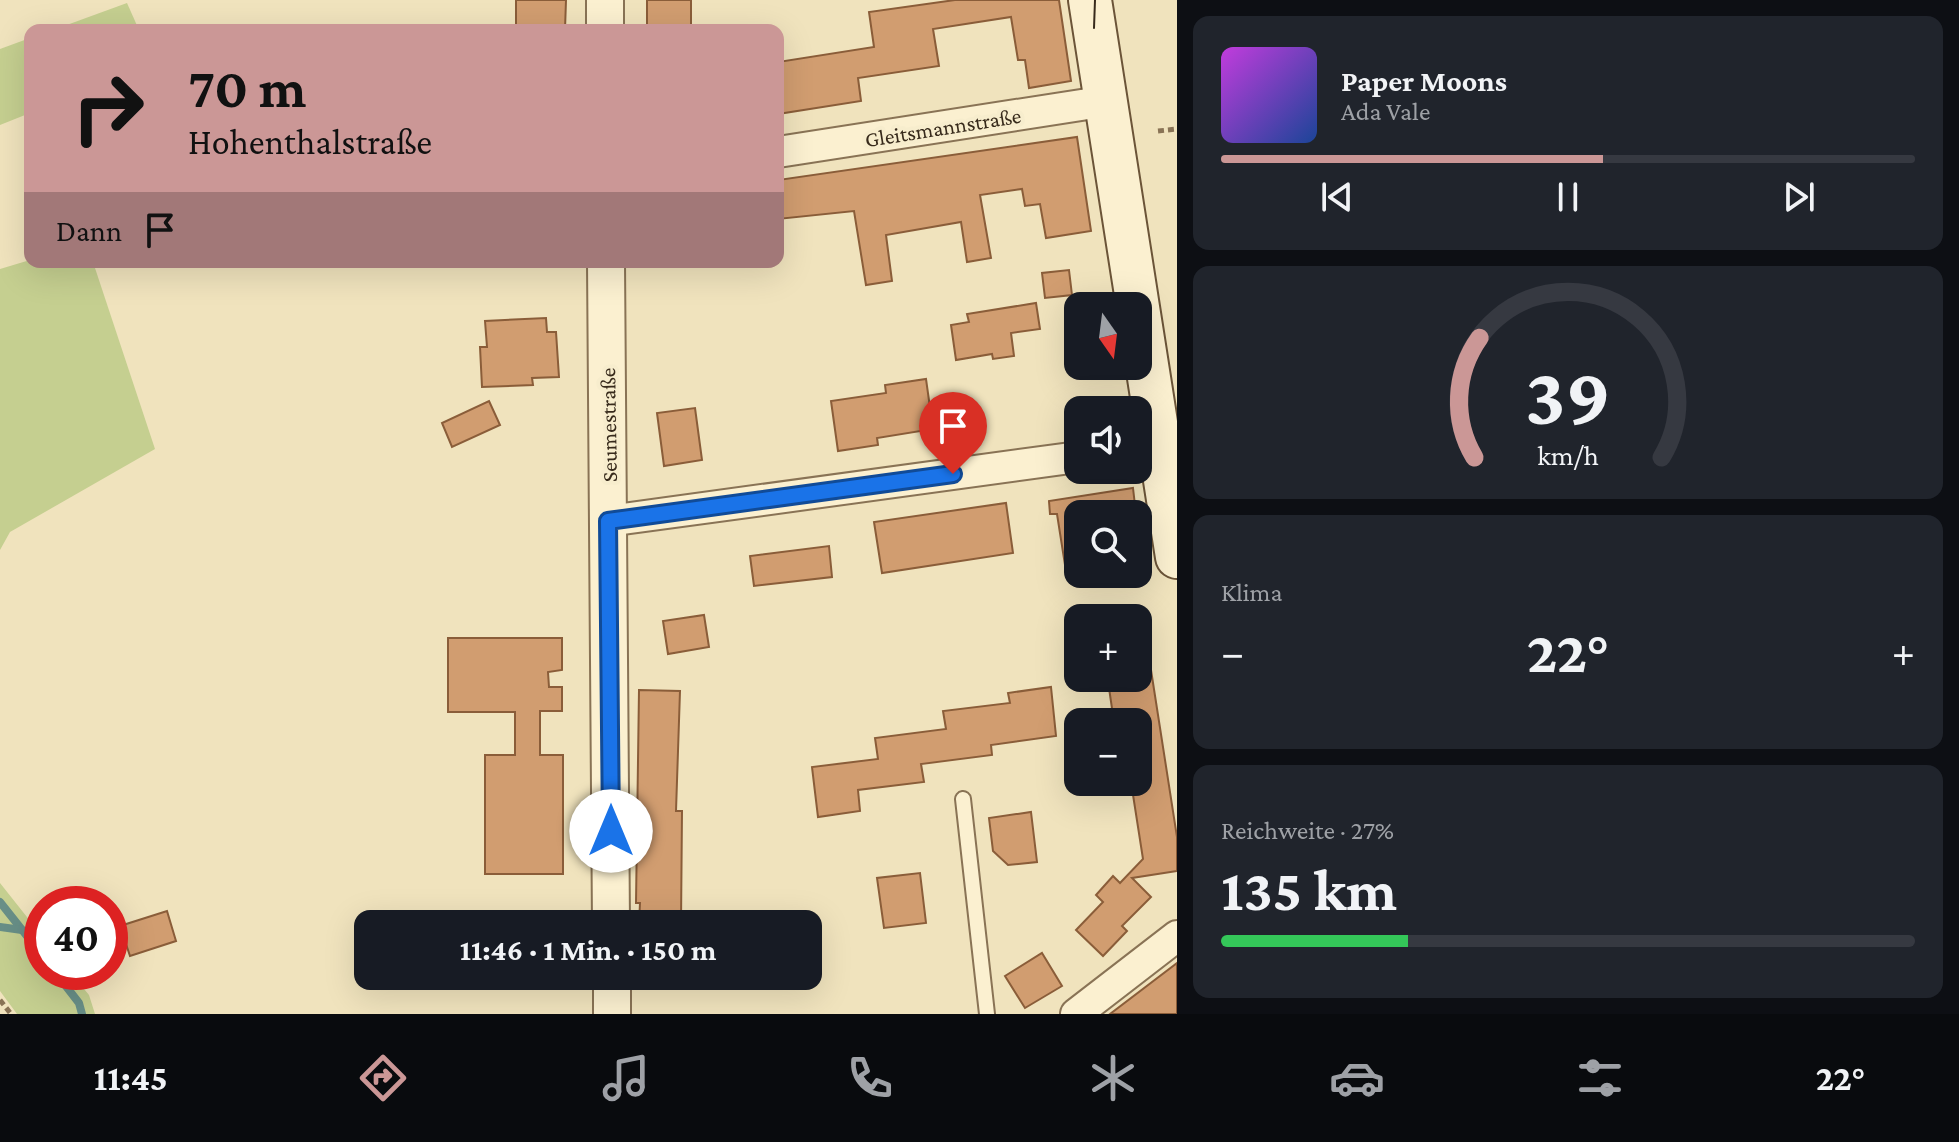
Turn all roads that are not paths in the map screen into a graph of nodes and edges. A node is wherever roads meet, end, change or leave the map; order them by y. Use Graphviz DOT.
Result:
graph roads {
  1 [pos="605,0"];
  2 [pos="1092,14"];
  3 [pos="605,24"];
  4 [pos="1107,101"];
  5 [pos="784,151"];
  6 [pos="606,268"];
  7 [pos="1144,396"];
  8 [pos="1152,455"];
  9 [pos="1064,459"];
  10 [pos="608,521"];
  11 [pos="1177,557"];
  12 [pos="963,799"];
  13 [pos="611,910"];
  14 [pos="1177,936"];
  15 [pos="612,990"];
  16 [pos="612,1014"];
  17 [pos="987,1014"];
  18 [pos="1076,1014"];
  1 -- 3 [label="street"];
  2 -- 4 [label="main road"];
  4 -- 5 [label="street, Gleitsmannstraße"];
  4 -- 7 [label="main road"];
  6 -- 10 [label="street, Seumestraße"];
  8 -- 11 [label="main road"];
  9 -- 10 [label="street"];
  10 -- 13 [label="street, Seumestraße"];
  12 -- 17 [label="lane"];
  14 -- 18 [label="street"];
  15 -- 16 [label="street"];
}
